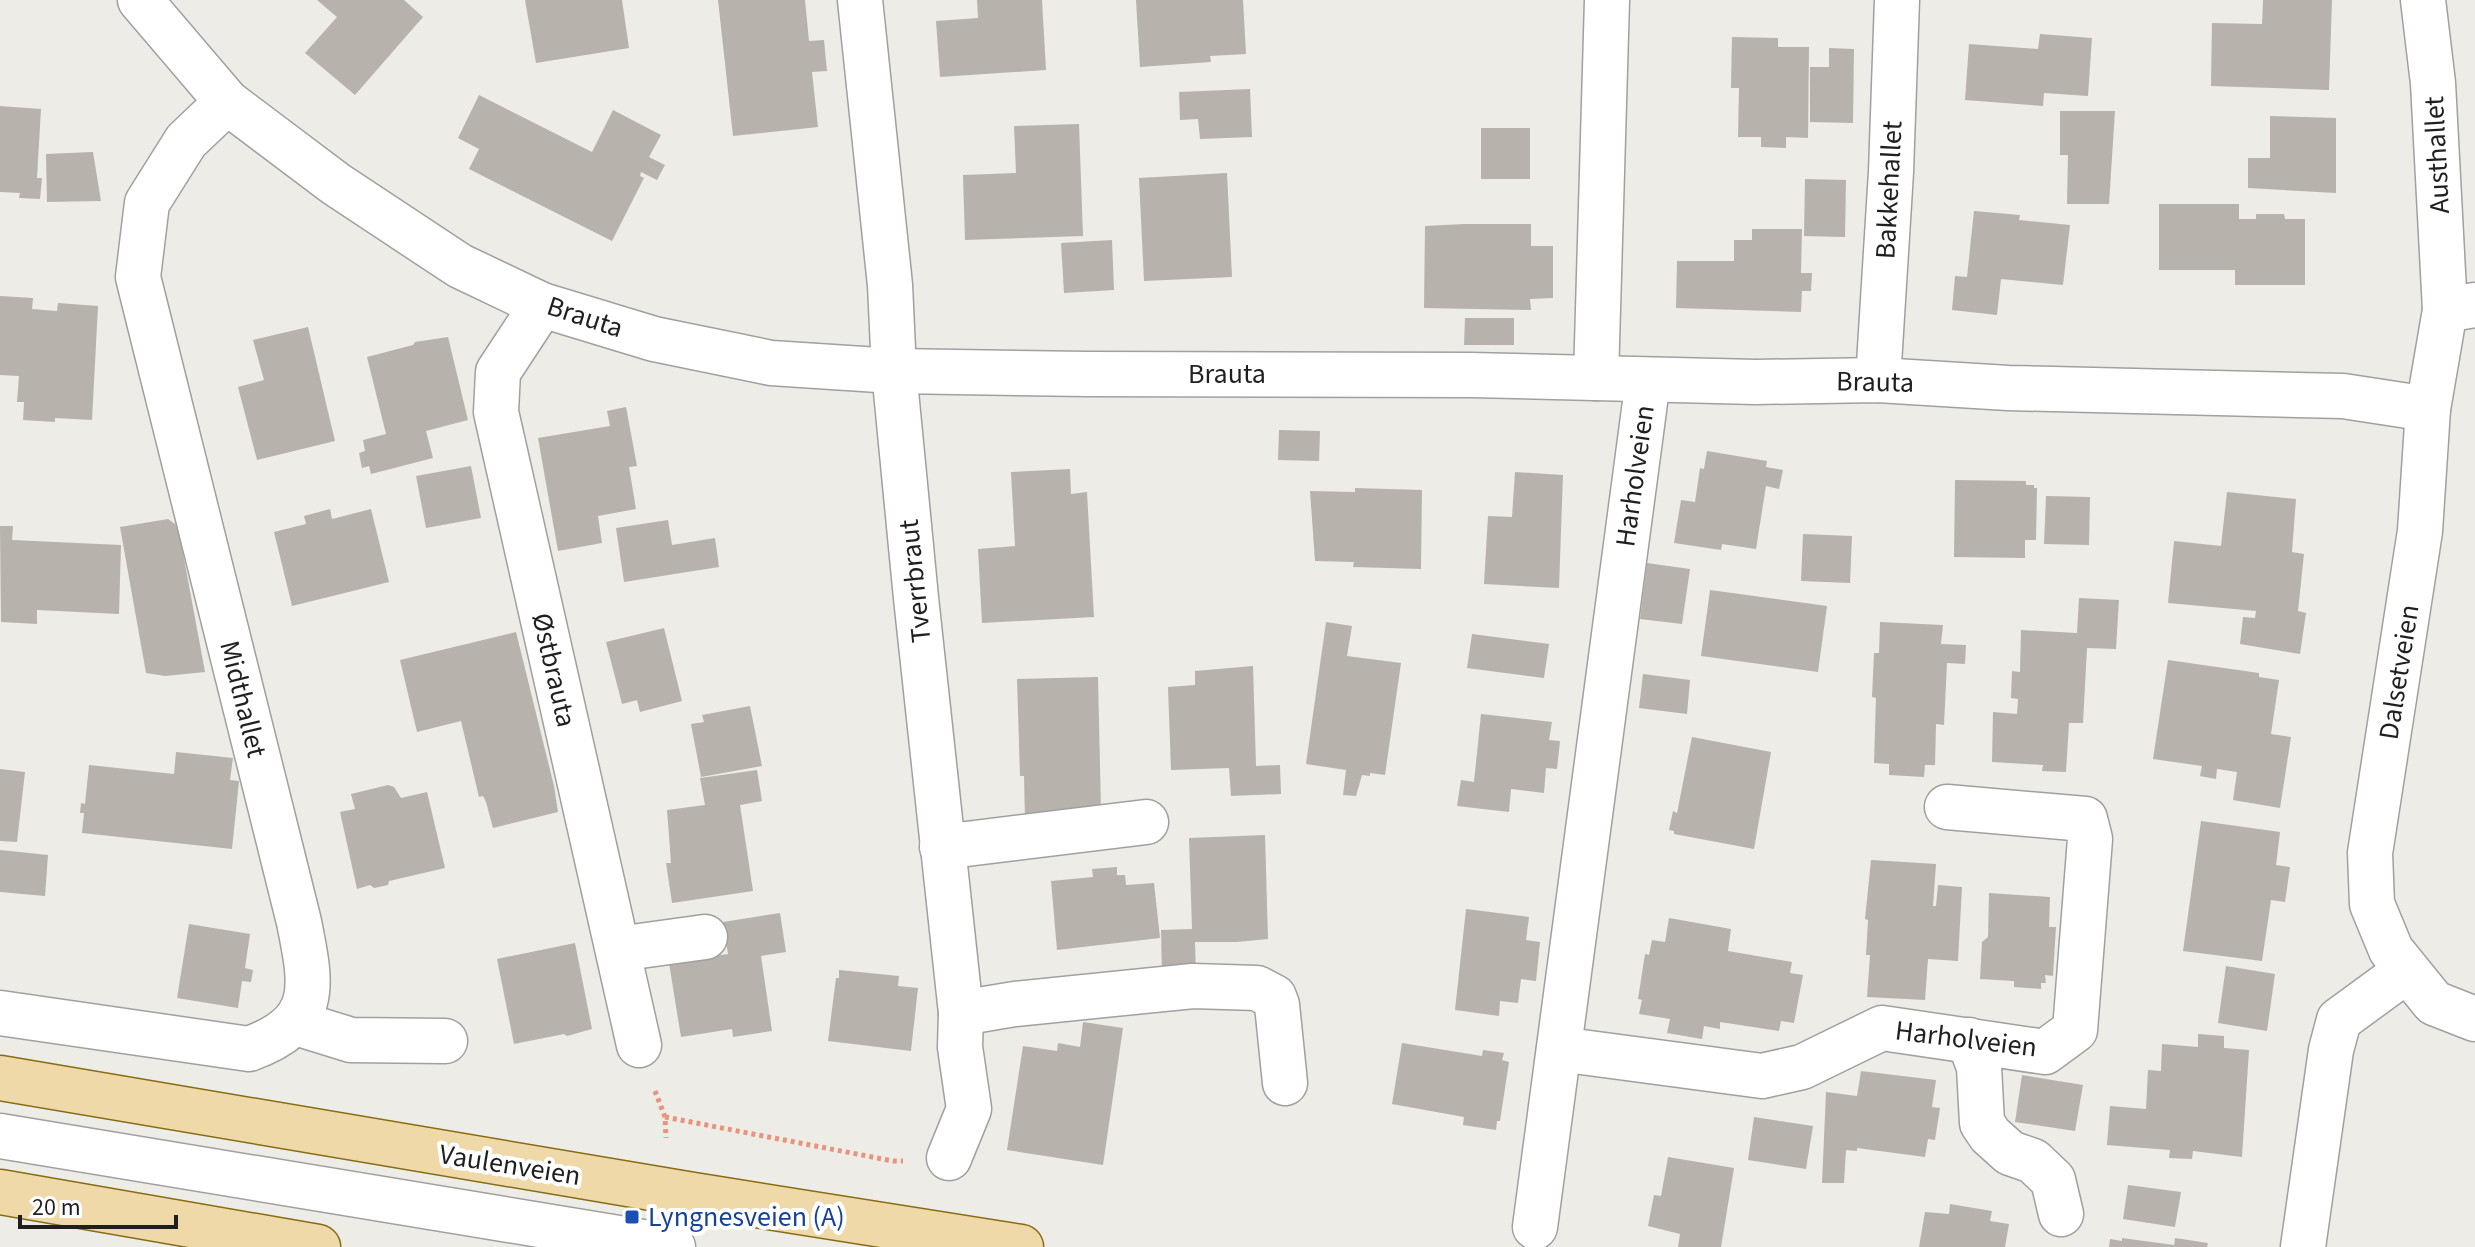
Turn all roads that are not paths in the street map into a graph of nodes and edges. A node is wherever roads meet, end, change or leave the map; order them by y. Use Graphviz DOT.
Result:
graph roads {
  1 [pos="140,0"];
  2 [pos="860,0"];
  3 [pos="1607,0"];
  4 [pos="1897,0"];
  5 [pos="2423,0"];
  6 [pos="227,102"];
  7 [pos="542,305"];
  8 [pos="2460,308"];
  9 [pos="894,371"];
  10 [pos="1596,378"];
  11 [pos="1648,380"];
  12 [pos="1878,380"];
  13 [pos="2428,409"];
  14 [pos="1947,807"];
  15 [pos="1146,822"];
  16 [pos="942,847"];
  17 [pos="705,937"];
  18 [pos="618,949"];
  19 [pos="2406,971"];
  20 [pos="0,1013"];
  21 [pos="2475,1019"];
  22 [pos="296,1023"];
  23 [pos="948,1034"];
  24 [pos="1969,1040"];
  25 [pos="445,1041"];
  26 [pos="639,1045"];
  27 [pos="1559,1049"];
  28 [pos="0,1078"];
  29 [pos="1285,1083"];
  30 [pos="0,1136"];
  31 [pos="949,1158"];
  32 [pos="0,1192"];
  33 [pos="2061,1214"];
  34 [pos="1535,1227"];
  35 [pos="318,1247"];
  36 [pos="673,1247"];
  37 [pos="1021,1247"];
  38 [pos="2303,1247"];
  1 -- 6 [label="street, Brauta"];
  2 -- 9 [label="street, Tverrbraut"];
  3 -- 10 [label="street, Harholveien"];
  4 -- 12 [label="street, Bakkehallet"];
  5 -- 8 [label="street, Austhallet"];
  6 -- 7 [label="street, Brauta"];
  6 -- 22 [label="street, Midthallet"];
  7 -- 9 [label="street, Brauta"];
  7 -- 18 [label="street, Østbrauta"];
  8 -- 13 [label="street, Dalsetveien"];
  9 -- 10 [label="street, Brauta"];
  9 -- 16 [label="street, Tverrbraut"];
  10 -- 11 [label="street, Brauta"];
  11 -- 12 [label="street, Brauta"];
  11 -- 27 [label="street, Harholveien"];
  12 -- 13 [label="street, Brauta"];
  13 -- 19 [label="street, Dalsetveien"];
  14 -- 24 [label="street, Harholveien"];
  15 -- 16 [label="street"];
  16 -- 23 [label="street, Tverrbraut"];
  17 -- 18 [label="street"];
  18 -- 26 [label="street, Østbrauta"];
  19 -- 21 [label="street, Dalsetveien"];
  19 -- 38 [label="street"];
  20 -- 22 [label="street"];
  22 -- 25 [label="street"];
  23 -- 29 [label="street"];
  23 -- 31 [label="street, Tverrbraut"];
  24 -- 27 [label="street, Harholveien"];
  24 -- 33 [label="street"];
  27 -- 34 [label="street, Harholveien"];
  28 -- 37 [label="main road, Vaulenveien"];
  30 -- 36 [label="street"];
  32 -- 35 [label="main road"];
}
